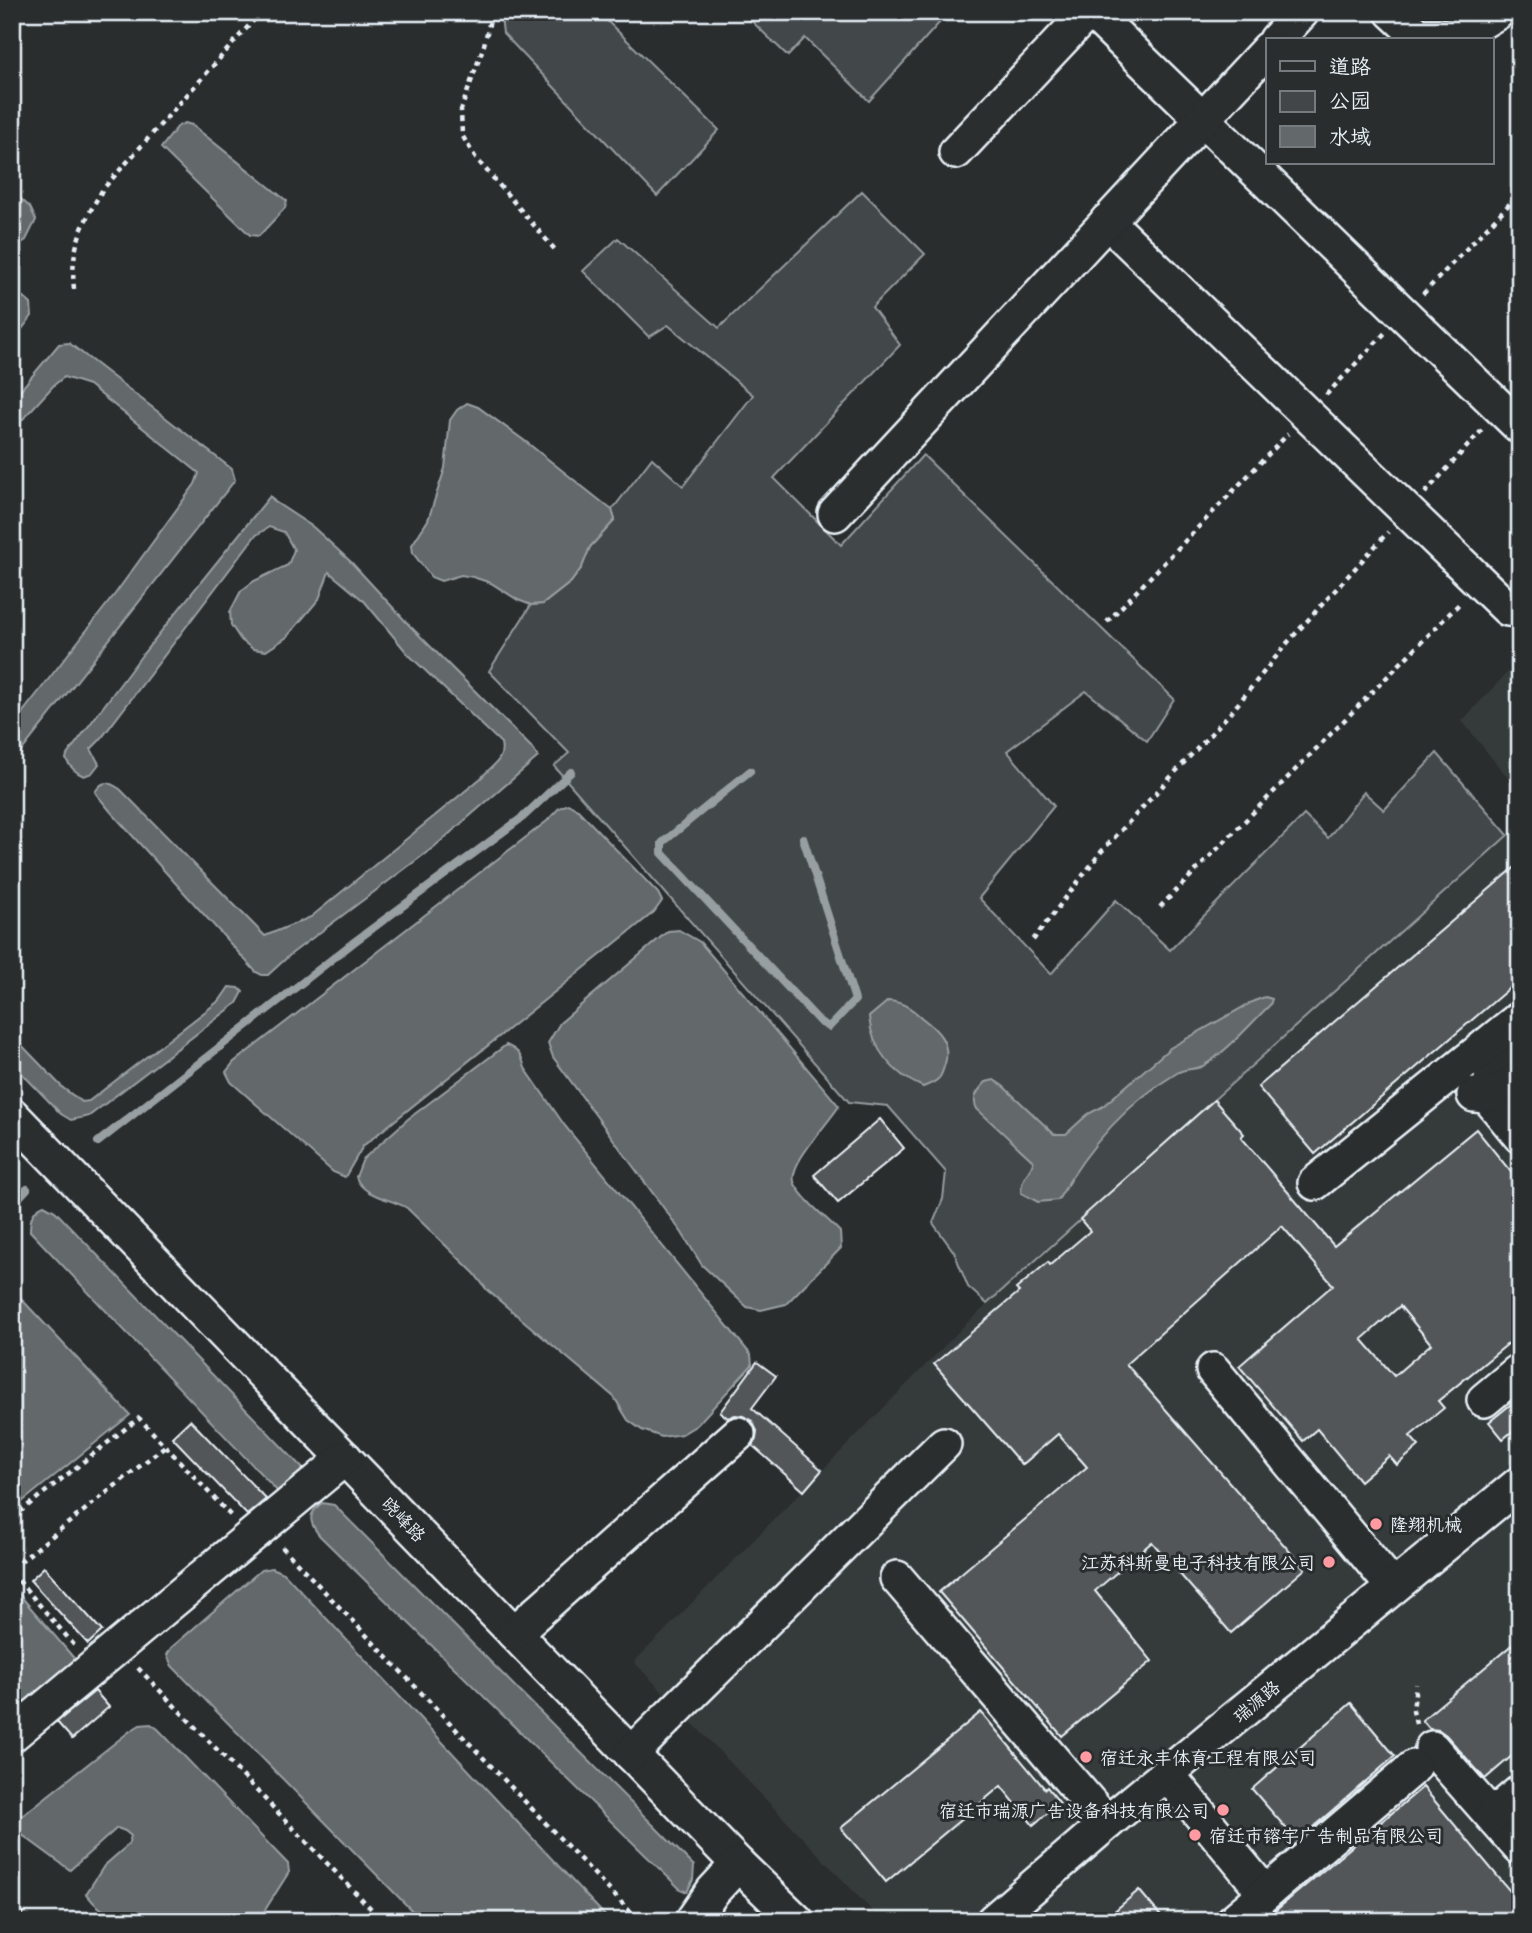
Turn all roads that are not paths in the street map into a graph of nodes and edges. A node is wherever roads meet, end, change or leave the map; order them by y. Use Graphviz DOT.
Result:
graph roads {
  1 [pos="1090,12"];
  2 [pos="1302,12"];
  3 [pos="1392,12"];
  4 [pos="1498,12"];
  5 [pos="1278,38"];
  6 [pos="1266,51"];
  7 [pos="1203,118"];
  8 [pos="956,152"];
  9 [pos="1107,221"];
  10 [pos="1511,419"];
  11 [pos="835,514"];
  12 [pos="1520,610"];
  13 [pos="1509,1027"];
  14 [pos="1520,1077"];
  15 [pos="1433,1089"];
  16 [pos="1488,1097"];
  17 [pos="12,1115"];
  18 [pos="1520,1136"];
  19 [pos="1315,1183"];
  20 [pos="1213,1370"];
  21 [pos="1520,1370"];
  22 [pos="1484,1400"];
  23 [pos="738,1434"];
  24 [pos="944,1444"];
  25 [pos="345,1458"];
  26 [pos="1520,1483"];
  27 [pos="897,1578"];
  28 [pos="1393,1587"];
  29 [pos="514,1633"];
  30 [pos="12,1735"];
  31 [pos="631,1754"];
  32 [pos="1167,1774"];
  33 [pos="1520,1792"];
  34 [pos="1492,1816"];
  35 [pos="1107,1823"];
  36 [pos="1520,1849"];
  37 [pos="738,1864"];
  38 [pos="1265,1893"];
  39 [pos="692,1921"];
  40 [pos="797,1921"];
  41 [pos="993,1921"];
  42 [pos="1233,1921"];
  1 -- 7 [label="street"];
  1 -- 8 [label="street"];
  2 -- 5 [label="street"];
  3 -- 4 [label="street"];
  6 -- 7 [label="street"];
  7 -- 9 [label="street"];
  7 -- 10 [label="street"];
  9 -- 11 [label="street"];
  9 -- 12 [label="street"];
  13 -- 15 [label="street"];
  13 -- 16 [label="street"];
  14 -- 16 [label="street"];
  15 -- 16 [label="street"];
  15 -- 19 [label="street"];
  16 -- 18 [label="street"];
  17 -- 25 [label="street, 晓峰路"];
  20 -- 28 [label="street"];
  21 -- 22 [label="street"];
  23 -- 29 [label="street"];
  24 -- 31 [label="street"];
  25 -- 29 [label="street, 晓峰路"];
  25 -- 30 [label="street"];
  26 -- 28 [label="street, 瑞源路"];
  27 -- 35 [label="street"];
  28 -- 32 [label="street, 瑞源路"];
  29 -- 31 [label="street, 晓峰路"];
  31 -- 37 [label="street, 晓峰路"];
  32 -- 35 [label="street, 瑞源路"];
  32 -- 38 [label="street"];
  33 -- 34 [label="street"];
  34 -- 36 [label="street"];
  34 -- 38 [label="street"];
  35 -- 41 [label="street, 瑞源路"];
  37 -- 39 [label="street"];
  37 -- 40 [label="street, 晓峰路"];
  38 -- 42 [label="street"];
}
